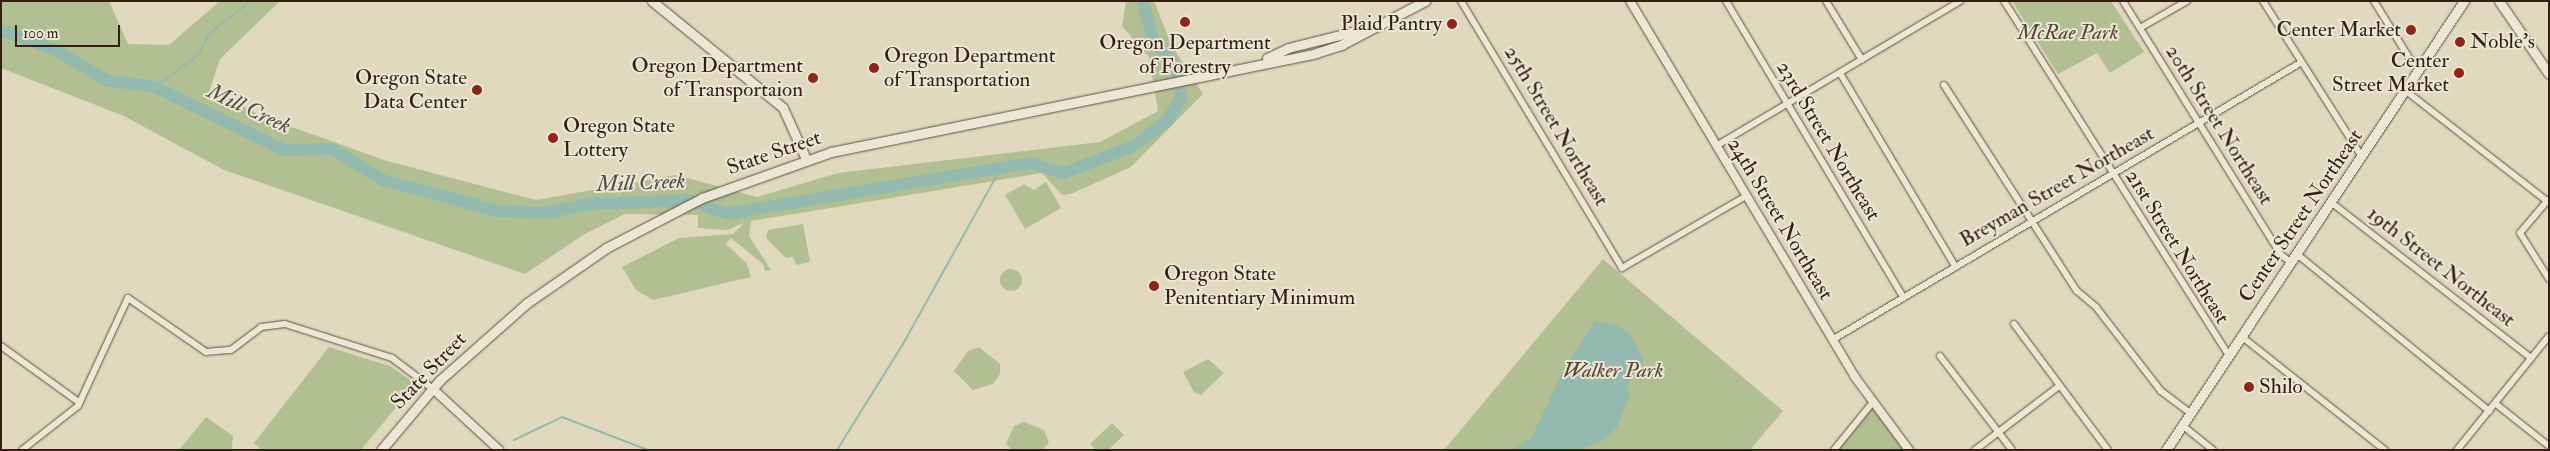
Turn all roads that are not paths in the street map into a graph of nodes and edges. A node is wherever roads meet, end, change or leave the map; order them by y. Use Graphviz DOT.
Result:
graph roads {
  1 [pos="652,1"];
  2 [pos="1425,1"];
  3 [pos="1461,1"];
  4 [pos="1630,1"];
  5 [pos="1726,1"];
  6 [pos="1826,1"];
  7 [pos="1960,1"];
  8 [pos="2004,1"];
  9 [pos="2123,1"];
  10 [pos="2187,1"];
  11 [pos="2262,1"];
  12 [pos="2374,1"];
  13 [pos="2464,1"];
  14 [pos="2499,1"];
  15 [pos="1414,4"];
  16 [pos="2140,28"];
  17 [pos="1862,60"];
  18 [pos="2300,63"];
  19 [pos="2421,68"];
  20 [pos="1840,73"];
  21 [pos="2549,74"];
  22 [pos="1944,85"];
  23 [pos="2406,91"];
  24 [pos="1788,104"];
  25 [pos="2198,123"];
  26 [pos="1716,146"];
  27 [pos="2362,157"];
  28 [pos="806,159"];
  29 [pos="2111,174"];
  30 [pos="1746,196"];
  31 [pos="2548,200"];
  32 [pos="2332,203"];
  33 [pos="2030,220"];
  34 [pos="2298,255"];
  35 [pos="2292,263"];
  36 [pos="1955,266"];
  37 [pos="2549,280"];
  38 [pos="1903,297"];
  39 [pos="2014,324"];
  40 [pos="2242,336"];
  41 [pos="2549,336"];
  42 [pos="1832,340"];
  43 [pos="1,346"];
  44 [pos="2229,355"];
  45 [pos="1940,356"];
  46 [pos="2531,358"];
  47 [pos="2059,386"];
  48 [pos="433,389"];
  49 [pos="1873,402"];
  50 [pos="80,403"];
  51 [pos="2496,404"];
  52 [pos="2489,411"];
  53 [pos="2190,413"];
  54 [pos="2182,425"];
  55 [pos="1999,432"];
  56 [pos="2549,446"];
  57 [pos="22,450"];
  58 [pos="380,450"];
  59 [pos="499,450"];
  60 [pos="1834,450"];
  61 [pos="1909,450"];
  62 [pos="1974,450"];
  63 [pos="2012,450"];
  64 [pos="2108,450"];
  65 [pos="2166,450"];
  66 [pos="2213,450"];
  67 [pos="2385,450"];
  68 [pos="2457,450"];
  1 -- 28 [label="main road"];
  2 -- 15 [label="main road, State Street"];
  3 -- 30 [label="street, 25th Street Northeast"];
  4 -- 26 [label="street, 24th Street Northeast"];
  5 -- 24 [label="street, 23rd Street Northeast"];
  6 -- 17 [label="street"];
  7 -- 17 [label="street"];
  8 -- 29 [label="street, 21st Street Northeast"];
  9 -- 16 [label="street, 20th Street Northeast"];
  10 -- 16 [label="street"];
  11 -- 18 [label="street"];
  12 -- 19 [label="street"];
  13 -- 19 [label="main road, Center Street Northeast"];
  14 -- 21 [label="main road"];
  15 -- 28 [label="main road, State Street"];
  16 -- 25 [label="street, 20th Street Northeast"];
  17 -- 20 [label="street"];
  18 -- 25 [label="street, Breyman Street Northeast"];
  18 -- 27 [label="street"];
  19 -- 23 [label="main road, Center Street Northeast"];
  20 -- 24 [label="street"];
  20 -- 36 [label="street"];
  22 -- 33 [label="street"];
  23 -- 27 [label="main road, Center Street Northeast"];
  23 -- 31 [label="street"];
  24 -- 26 [label="street"];
  24 -- 38 [label="street, 23rd Street Northeast"];
  25 -- 29 [label="street, Breyman Street Northeast"];
  25 -- 35 [label="street, 20th Street Northeast"];
  26 -- 30 [label="street, 24th Street Northeast"];
  27 -- 32 [label="main road, Center Street Northeast"];
  28 -- 48 [label="main road, State Street"];
  29 -- 33 [label="street, Breyman Street Northeast"];
  29 -- 44 [label="street, 21st Street Northeast"];
  30 -- 42 [label="street, 24th Street Northeast"];
  31 -- 37 [label="street"];
  32 -- 34 [label="main road, Center Street Northeast"];
  32 -- 46 [label="street, 19th Street Northeast"];
  33 -- 36 [label="street, Breyman Street Northeast"];
  33 -- 53 [label="street"];
  34 -- 35 [label="main road, Center Street Northeast"];
  34 -- 52 [label="street"];
  35 -- 40 [label="main road, Center Street Northeast"];
  36 -- 38 [label="street, Breyman Street Northeast"];
  38 -- 42 [label="street, Breyman Street Northeast"];
  39 -- 47 [label="street"];
  40 -- 44 [label="main road, Center Street Northeast"];
  40 -- 67 [label="street"];
  41 -- 46 [label="street"];
  42 -- 49 [label="street, 24th Street Northeast"];
  43 -- 50 [label="street"];
  44 -- 53 [label="main road, Center Street Northeast"];
  45 -- 55 [label="street"];
  46 -- 51 [label="street"];
  47 -- 55 [label="street"];
  47 -- 64 [label="street"];
  48 -- 50 [label="street"];
  48 -- 58 [label="main road, State Street"];
  48 -- 59 [label="street"];
  49 -- 60 [label="street"];
  49 -- 61 [label="street, 24th Street Northeast"];
  50 -- 57 [label="street"];
  51 -- 52 [label="street"];
  51 -- 56 [label="street"];
  52 -- 68 [label="street"];
  53 -- 54 [label="main road, Center Street Northeast"];
  54 -- 65 [label="main road, Center Street Northeast"];
  54 -- 66 [label="street"];
  55 -- 62 [label="street"];
  55 -- 63 [label="street"];
}
